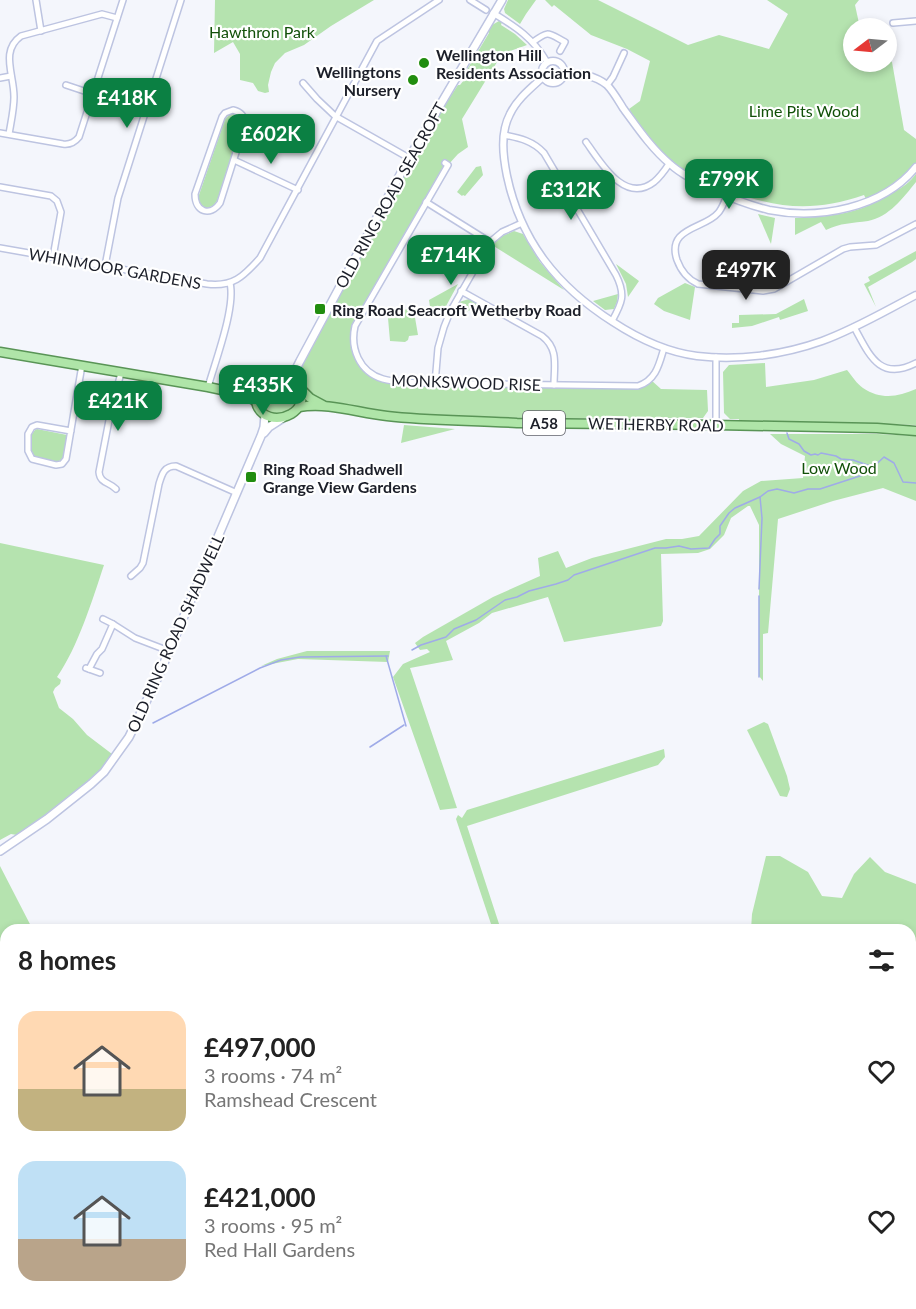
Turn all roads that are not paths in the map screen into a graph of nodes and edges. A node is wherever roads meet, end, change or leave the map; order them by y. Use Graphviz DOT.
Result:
graph roads {
  1 [pos="36,0"];
  2 [pos="123,0"];
  3 [pos="181,0"];
  4 [pos="439,0"];
  5 [pos="470,0"];
  6 [pos="502,0"];
  7 [pos="490,12"];
  8 [pos="117,18"];
  9 [pos="916,21"];
  10 [pos="897,22"];
  11 [pos="41,31"];
  12 [pos="533,42"];
  13 [pos="560,51"];
  14 [pos="624,53"];
  15 [pos="547,62"];
  16 [pos="563,74"];
  17 [pos="11,76"];
  18 [pos="543,77"];
  19 [pos="0,78"];
  20 [pos="303,83"];
  21 [pos="607,85"];
  22 [pos="66,86"];
  23 [pos="93,94"];
  24 [pos="335,116"];
  25 [pos="0,133"];
  26 [pos="9,134"];
  27 [pos="504,135"];
  28 [pos="586,142"];
  29 [pos="409,158"];
  30 [pos="234,160"];
  31 [pos="445,163"];
  32 [pos="669,164"];
  33 [pos="916,167"];
  34 [pos="0,187"];
  35 [pos="298,190"];
  36 [pos="727,196"];
  37 [pos="426,202"];
  38 [pos="522,223"];
  39 [pos="916,224"];
  40 [pos="490,242"];
  41 [pos="0,248"];
  42 [pos="53,257"];
  43 [pos="105,266"];
  44 [pos="230,283"];
  45 [pos="461,291"];
  46 [pos="916,295"];
  47 [pos="612,321"];
  48 [pos="854,327"];
  49 [pos="664,348"];
  50 [pos="0,352"];
  51 [pos="716,357"];
  52 [pos="300,361"];
  53 [pos="916,363"];
  54 [pos="82,365"];
  55 [pos="121,373"];
  56 [pos="282,376"];
  57 [pos="435,384"];
  58 [pos="299,386"];
  59 [pos="554,386"];
  60 [pos="208,387"];
  61 [pos="259,388"];
  62 [pos="241,394"];
  63 [pos="256,401"];
  64 [pos="325,405"];
  65 [pos="299,407"];
  66 [pos="265,416"];
  67 [pos="283,418"];
  68 [pos="716,424"];
  69 [pos="71,431"];
  70 [pos="916,431"];
  71 [pos="261,436"];
  72 [pos="116,489"];
  73 [pos="237,493"];
  74 [pos="131,576"];
  75 [pos="103,619"];
  76 [pos="113,624"];
  77 [pos="169,651"];
  78 [pos="100,673"];
  79 [pos="0,851"];
  1 -- 11 [label="street"];
  2 -- 8 [label="street"];
  3 -- 43 [label="street"];
  4 -- 24 [label="street"];
  5 -- 7 [label="street"];
  6 -- 7 [label="main road, OLD RING ROAD SEACROFT"];
  7 -- 12 [label="street"];
  7 -- 29 [label="main road, OLD RING ROAD SEACROFT"];
  8 -- 11 [label="street"];
  8 -- 23 [label="street"];
  9 -- 10 [label="street"];
  11 -- 17 [label="street"];
  12 -- 13 [label="street"];
  12 -- 15 [label="street"];
  14 -- 21 [label="street"];
  15 -- 16 [label="street"];
  15 -- 18 [label="street"];
  16 -- 18 [label="street"];
  16 -- 21 [label="street"];
  17 -- 19 [label="street"];
  17 -- 26 [label="street"];
  18 -- 27 [label="street"];
  20 -- 24 [label="street"];
  21 -- 32 [label="street"];
  22 -- 23 [label="street"];
  23 -- 26 [label="street"];
  24 -- 29 [label="street"];
  24 -- 35 [label="street"];
  25 -- 26 [label="street"];
  27 -- 38 [label="street"];
  27 -- 47 [label="street"];
  28 -- 32 [label="street"];
  29 -- 52 [label="main road, OLD RING ROAD SEACROFT"];
  30 -- 30 [label="street"];
  30 -- 35 [label="street"];
  31 -- 37 [label="street, MONKSWOOD RISE"];
  32 -- 36 [label="street"];
  33 -- 36 [label="street"];
  34 -- 42 [label="street"];
  35 -- 44 [label="street"];
  36 -- 39 [label="street"];
  37 -- 40 [label="street"];
  37 -- 57 [label="street, MONKSWOOD RISE"];
  38 -- 40 [label="street"];
  38 -- 47 [label="street"];
  40 -- 45 [label="street"];
  41 -- 42 [label="street, WHINMOOR GARDENS"];
  42 -- 43 [label="street, WHINMOOR GARDENS"];
  43 -- 44 [label="street, WHINMOOR GARDENS"];
  44 -- 60 [label="street"];
  45 -- 57 [label="street"];
  45 -- 59 [label="street"];
  46 -- 48 [label="street"];
  47 -- 49 [label="street"];
  48 -- 51 [label="street"];
  48 -- 53 [label="street"];
  49 -- 51 [label="street"];
  49 -- 59 [label="street, MONKSWOOD RISE"];
  50 -- 54 [label="main road"];
  51 -- 68 [label="street"];
  52 -- 56 [label="main road, OLD RING ROAD SEACROFT"];
  52 -- 58 [label="main road, OLD RING ROAD SEACROFT"];
  54 -- 55 [label="main road"];
  54 -- 69 [label="street"];
  55 -- 60 [label="main road"];
  55 -- 72 [label="street"];
  56 -- 58 [label="main road, A58"];
  56 -- 61 [label="main road"];
  57 -- 59 [label="street, MONKSWOOD RISE"];
  58 -- 64 [label="main road, A58"];
  58 -- 65 [label="main road"];
  60 -- 62 [label="main road"];
  61 -- 62 [label="main road"];
  61 -- 63 [label="main road"];
  62 -- 63 [label="main road"];
  63 -- 66 [label="main road"];
  64 -- 65 [label="main road, A58"];
  64 -- 68 [label="main road, WETHERBY ROAD / A58"];
  65 -- 67 [label="main road"];
  66 -- 67 [label="main road"];
  66 -- 71 [label="main road, OLD RING ROAD SHADWELL"];
  67 -- 71 [label="main road, OLD RING ROAD SHADWELL"];
  68 -- 70 [label="main road, WETHERBY ROAD / A58"];
  69 -- 69 [label="street"];
  71 -- 73 [label="main road, OLD RING ROAD SHADWELL"];
  73 -- 74 [label="street"];
  73 -- 77 [label="main road, OLD RING ROAD SHADWELL"];
  75 -- 76 [label="street"];
  76 -- 77 [label="street"];
  76 -- 78 [label="street"];
  77 -- 79 [label="main road, OLD RING ROAD SHADWELL"];
}
